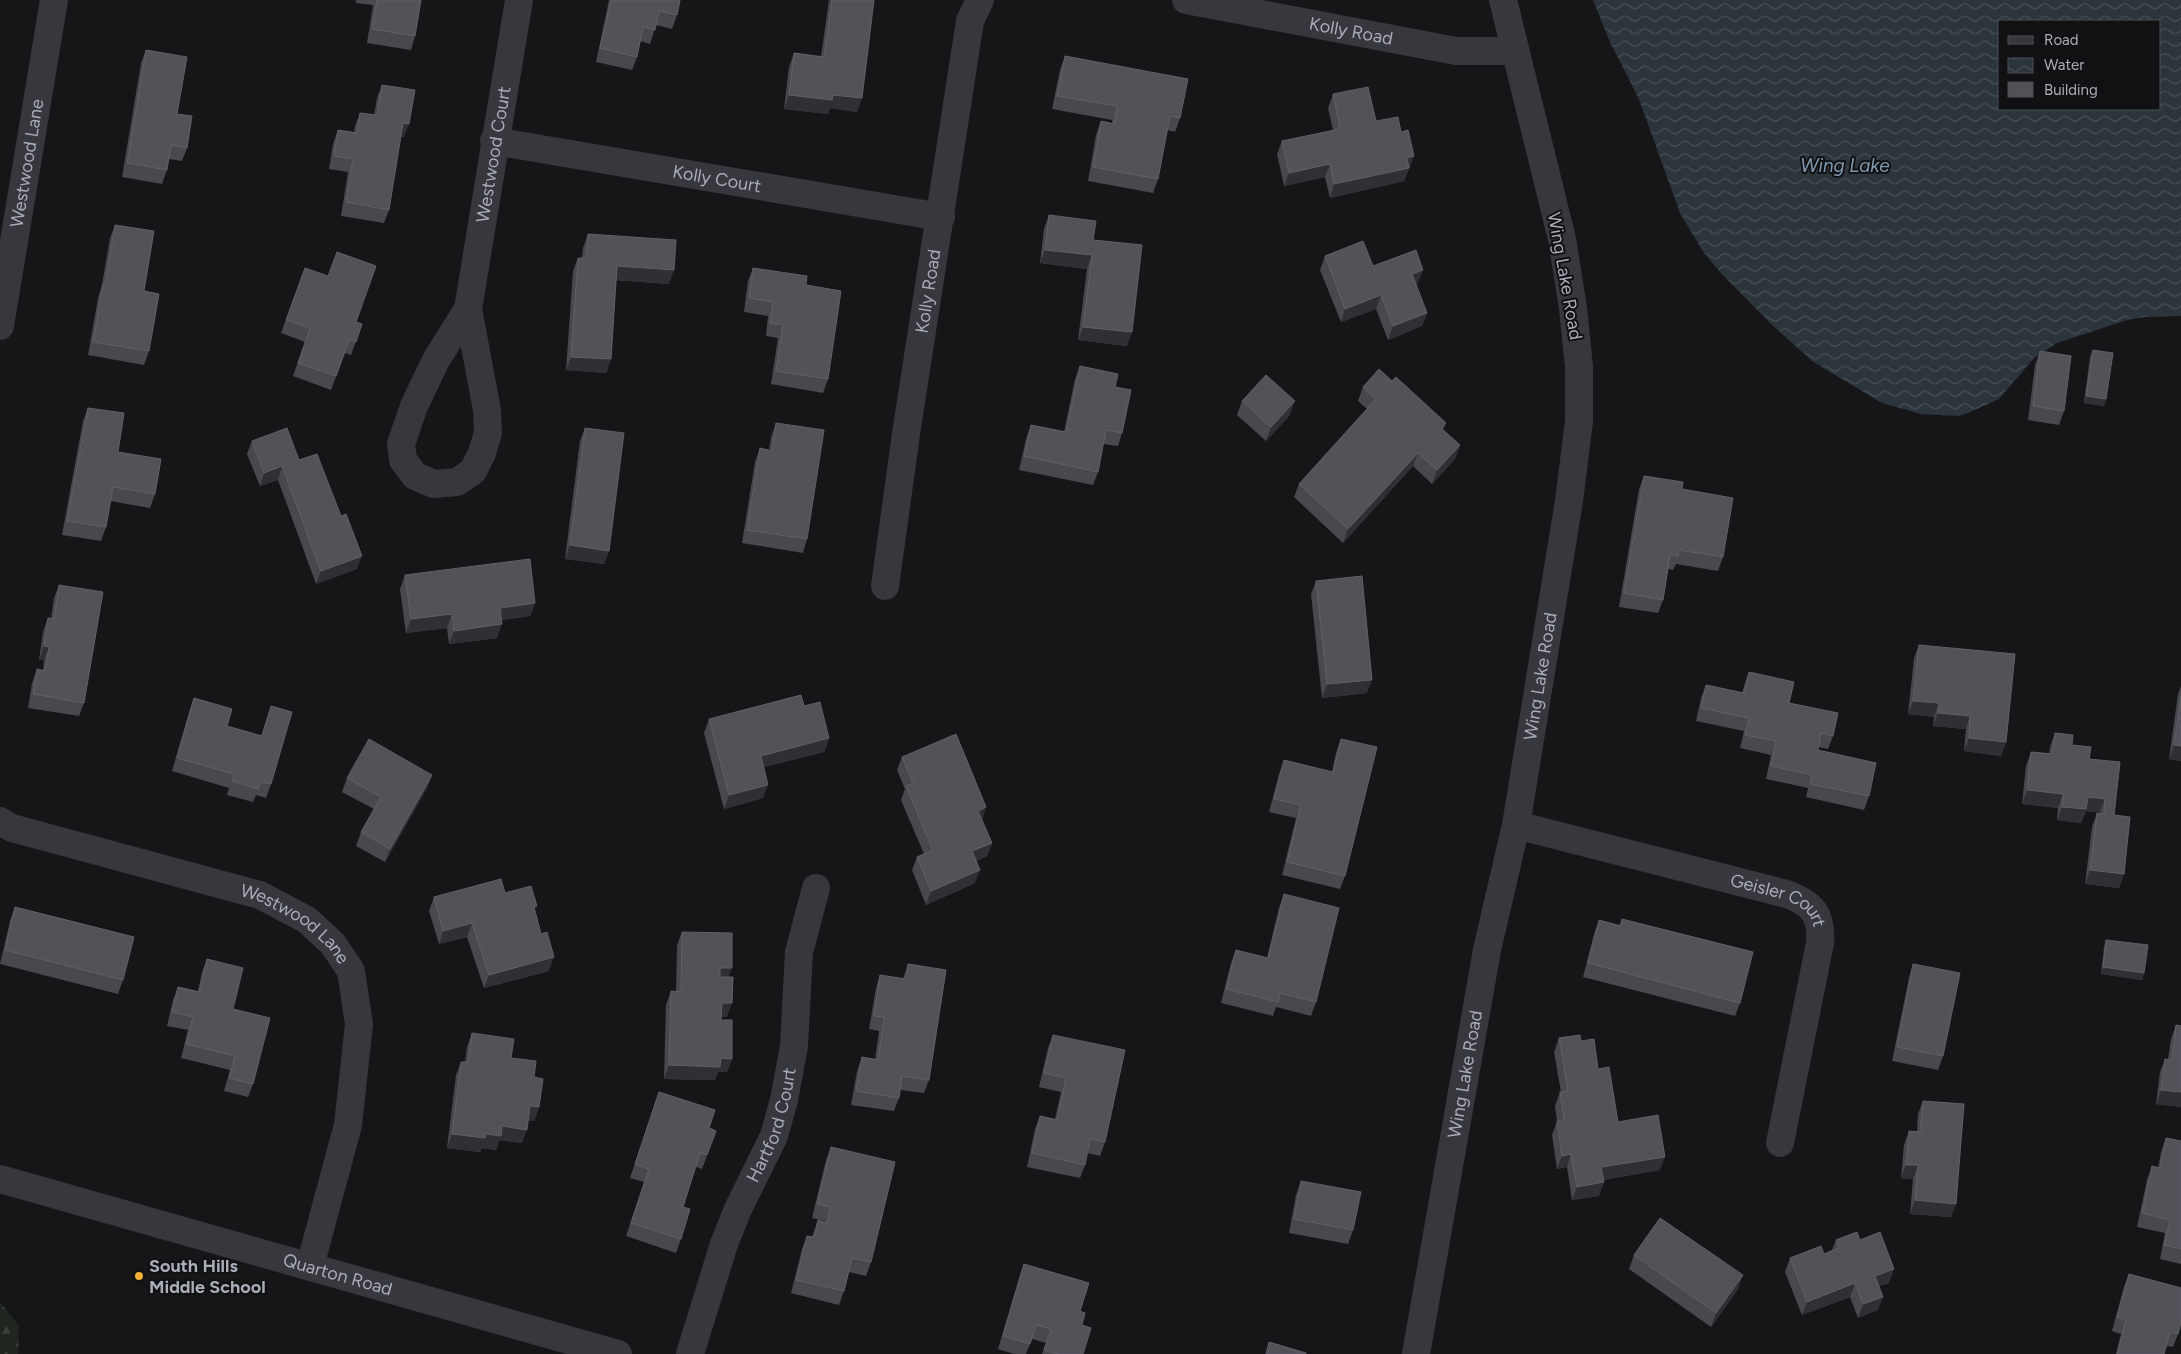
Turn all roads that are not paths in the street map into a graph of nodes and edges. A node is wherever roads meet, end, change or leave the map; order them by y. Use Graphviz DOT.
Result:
graph roads {
  1 [pos="54,0"];
  2 [pos="519,0"];
  3 [pos="1186,0"];
  4 [pos="1503,0"];
  5 [pos="969,7"];
  6 [pos="1515,51"];
  7 [pos="494,142"];
  8 [pos="941,217"];
  9 [pos="468,309"];
  10 [pos="0,326"];
  11 [pos="885,586"];
  12 [pos="1516,824"];
  13 [pos="4,827"];
  14 [pos="816,888"];
  15 [pos="1780,1143"];
  16 [pos="0,1179"];
  17 [pos="310,1266"];
  18 [pos="618,1354"];
  19 [pos="690,1354"];
  20 [pos="1416,1354"];
  1 -- 10 [label="street, Westwood Lane"];
  2 -- 7 [label="street, Westwood Court"];
  3 -- 6 [label="street, Kolly Road"];
  4 -- 6 [label="street, Wing Lake Road"];
  5 -- 8 [label="street, Kolly Road"];
  6 -- 12 [label="street, Wing Lake Road"];
  7 -- 8 [label="street, Kolly Court"];
  7 -- 9 [label="street, Westwood Court"];
  8 -- 11 [label="street, Kolly Road"];
  9 -- 9 [label="street, Westwood Court"];
  12 -- 15 [label="street, Geisler Court"];
  12 -- 20 [label="street, Wing Lake Road"];
  13 -- 17 [label="street, Westwood Lane"];
  14 -- 19 [label="street, Hartford Court"];
  16 -- 17 [label="street, Quarton Road"];
  17 -- 18 [label="street, Quarton Road"];
}
